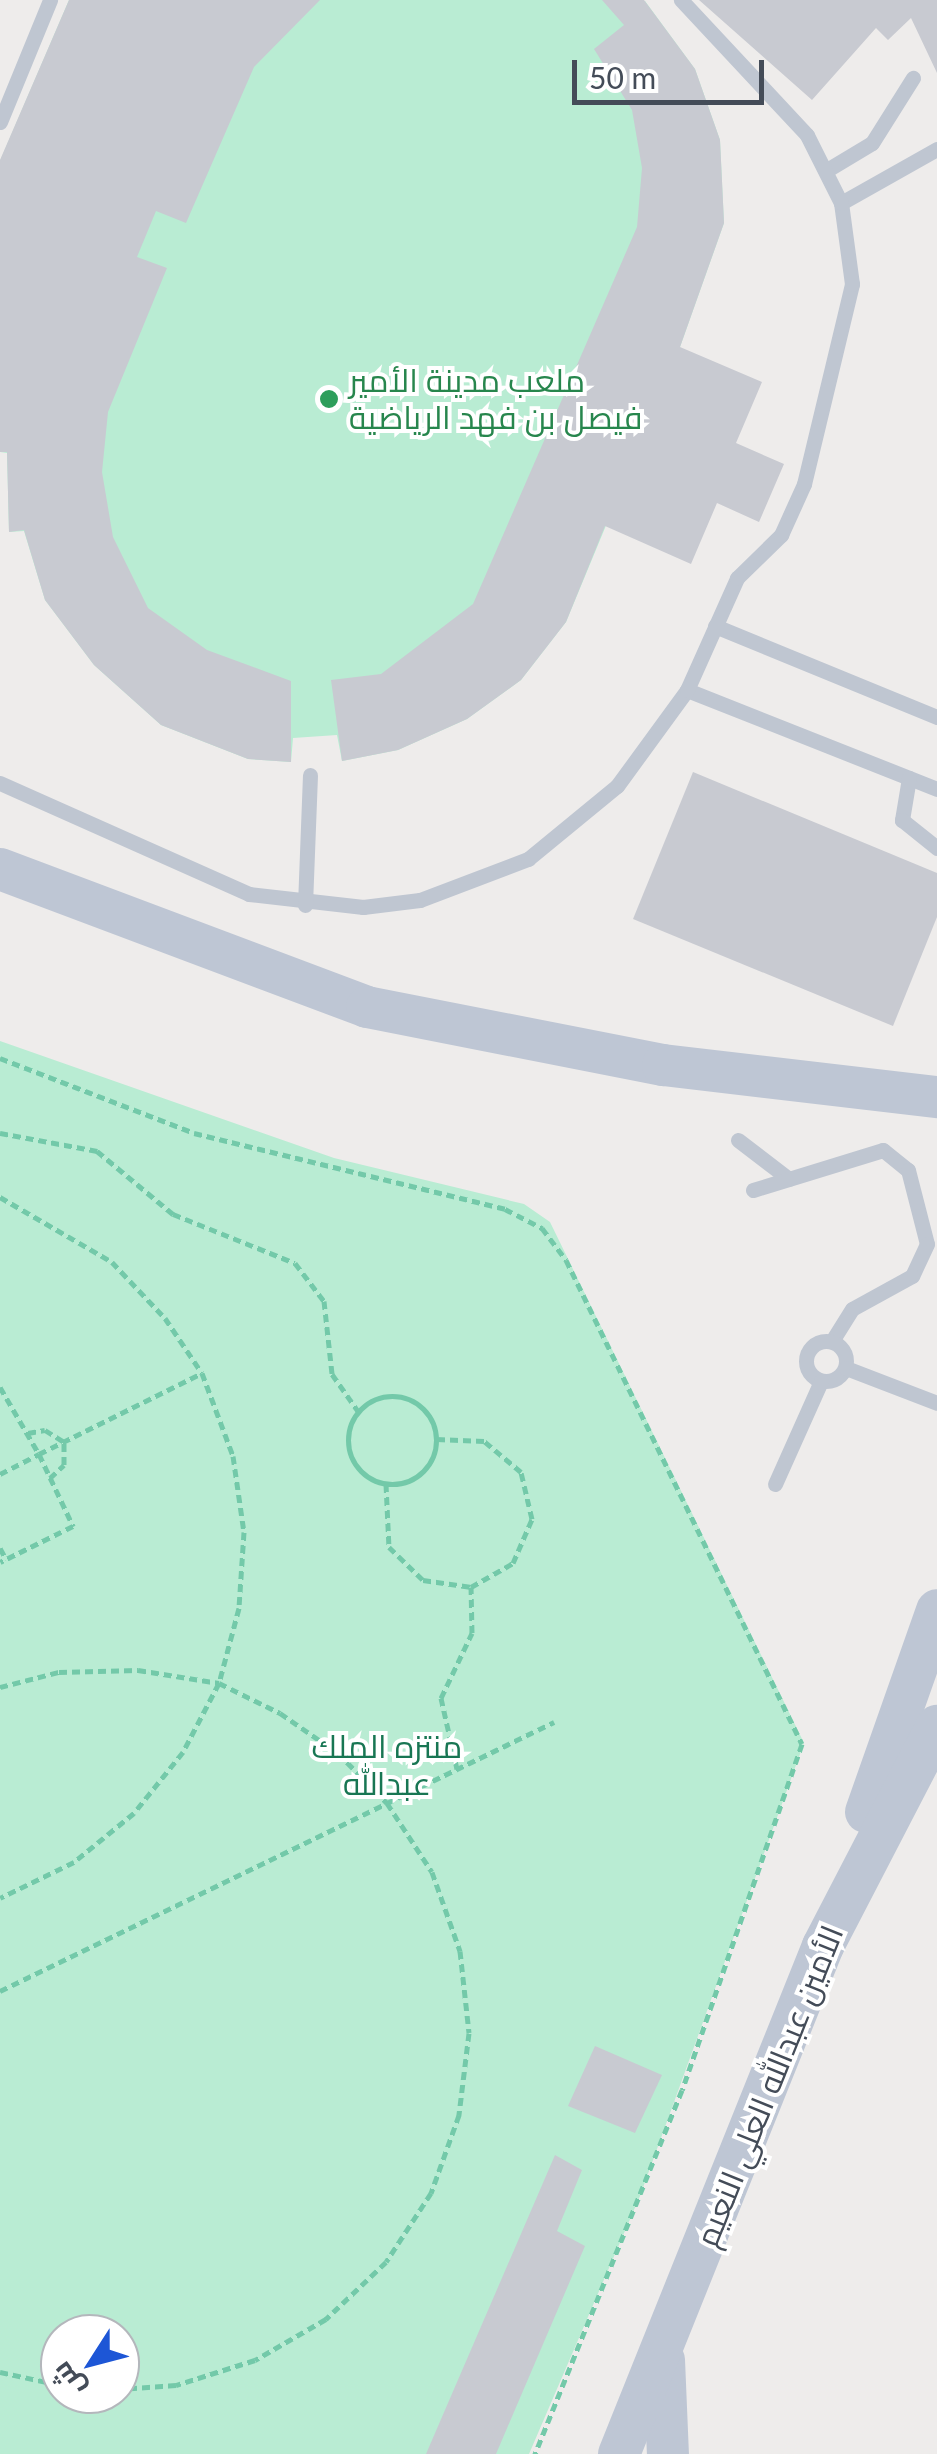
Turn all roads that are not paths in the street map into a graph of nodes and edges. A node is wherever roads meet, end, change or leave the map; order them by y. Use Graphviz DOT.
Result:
graph roads {
  1 [pos="50,0"];
  2 [pos="681,0"];
  3 [pos="913,78"];
  4 [pos="0,122"];
  5 [pos="937,149"];
  6 [pos="827,170"];
  7 [pos="840,203"];
  8 [pos="715,626"];
  9 [pos="687,690"];
  10 [pos="937,717"];
  11 [pos="310,775"];
  12 [pos="909,778"];
  13 [pos="0,783"];
  14 [pos="937,789"];
  15 [pos="937,848"];
  16 [pos="0,869"];
  17 [pos="305,905"];
  18 [pos="918,1094"];
  19 [pos="937,1109"];
  20 [pos="738,1140"];
  21 [pos="789,1179"];
  22 [pos="753,1190"];
  23 [pos="832,1341"];
  24 [pos="846,1368"];
  25 [pos="820,1381"];
  26 [pos="937,1402"];
  27 [pos="775,1484"];
  28 [pos="937,1610"];
  29 [pos="937,1726"];
  30 [pos="824,1946"];
  31 [pos="663,2348"];
  32 [pos="619,2454"];
  33 [pos="668,2454"];
  1 -- 4 [label="lane"];
  2 -- 6 [label="lane"];
  3 -- 6 [label="lane"];
  5 -- 7 [label="lane"];
  6 -- 7 [label="lane"];
  7 -- 8 [label="lane"];
  8 -- 9 [label="lane"];
  8 -- 10 [label="lane"];
  9 -- 12 [label="lane"];
  9 -- 17 [label="lane"];
  11 -- 17 [label="lane"];
  12 -- 14 [label="lane"];
  12 -- 15 [label="lane"];
  13 -- 17 [label="lane"];
  16 -- 18 [label="main road"];
  18 -- 19 [label="main road"];
  20 -- 21 [label="lane"];
  21 -- 22 [label="lane"];
  21 -- 23 [label="lane"];
  23 -- 24 [label="lane"];
  23 -- 25 [label="lane"];
  24 -- 25 [label="lane"];
  24 -- 26 [label="lane"];
  25 -- 27 [label="lane"];
  28 -- 30 [label="main road"];
  29 -- 30 [label="main road, الأمين عبدالله العلي النعيم"];
  30 -- 31 [label="main road, الأمين عبدالله العلي النعيم"];
  31 -- 32 [label="main road, الأمين عبدالله العلي النعيم"];
  31 -- 33 [label="main road"];
}
